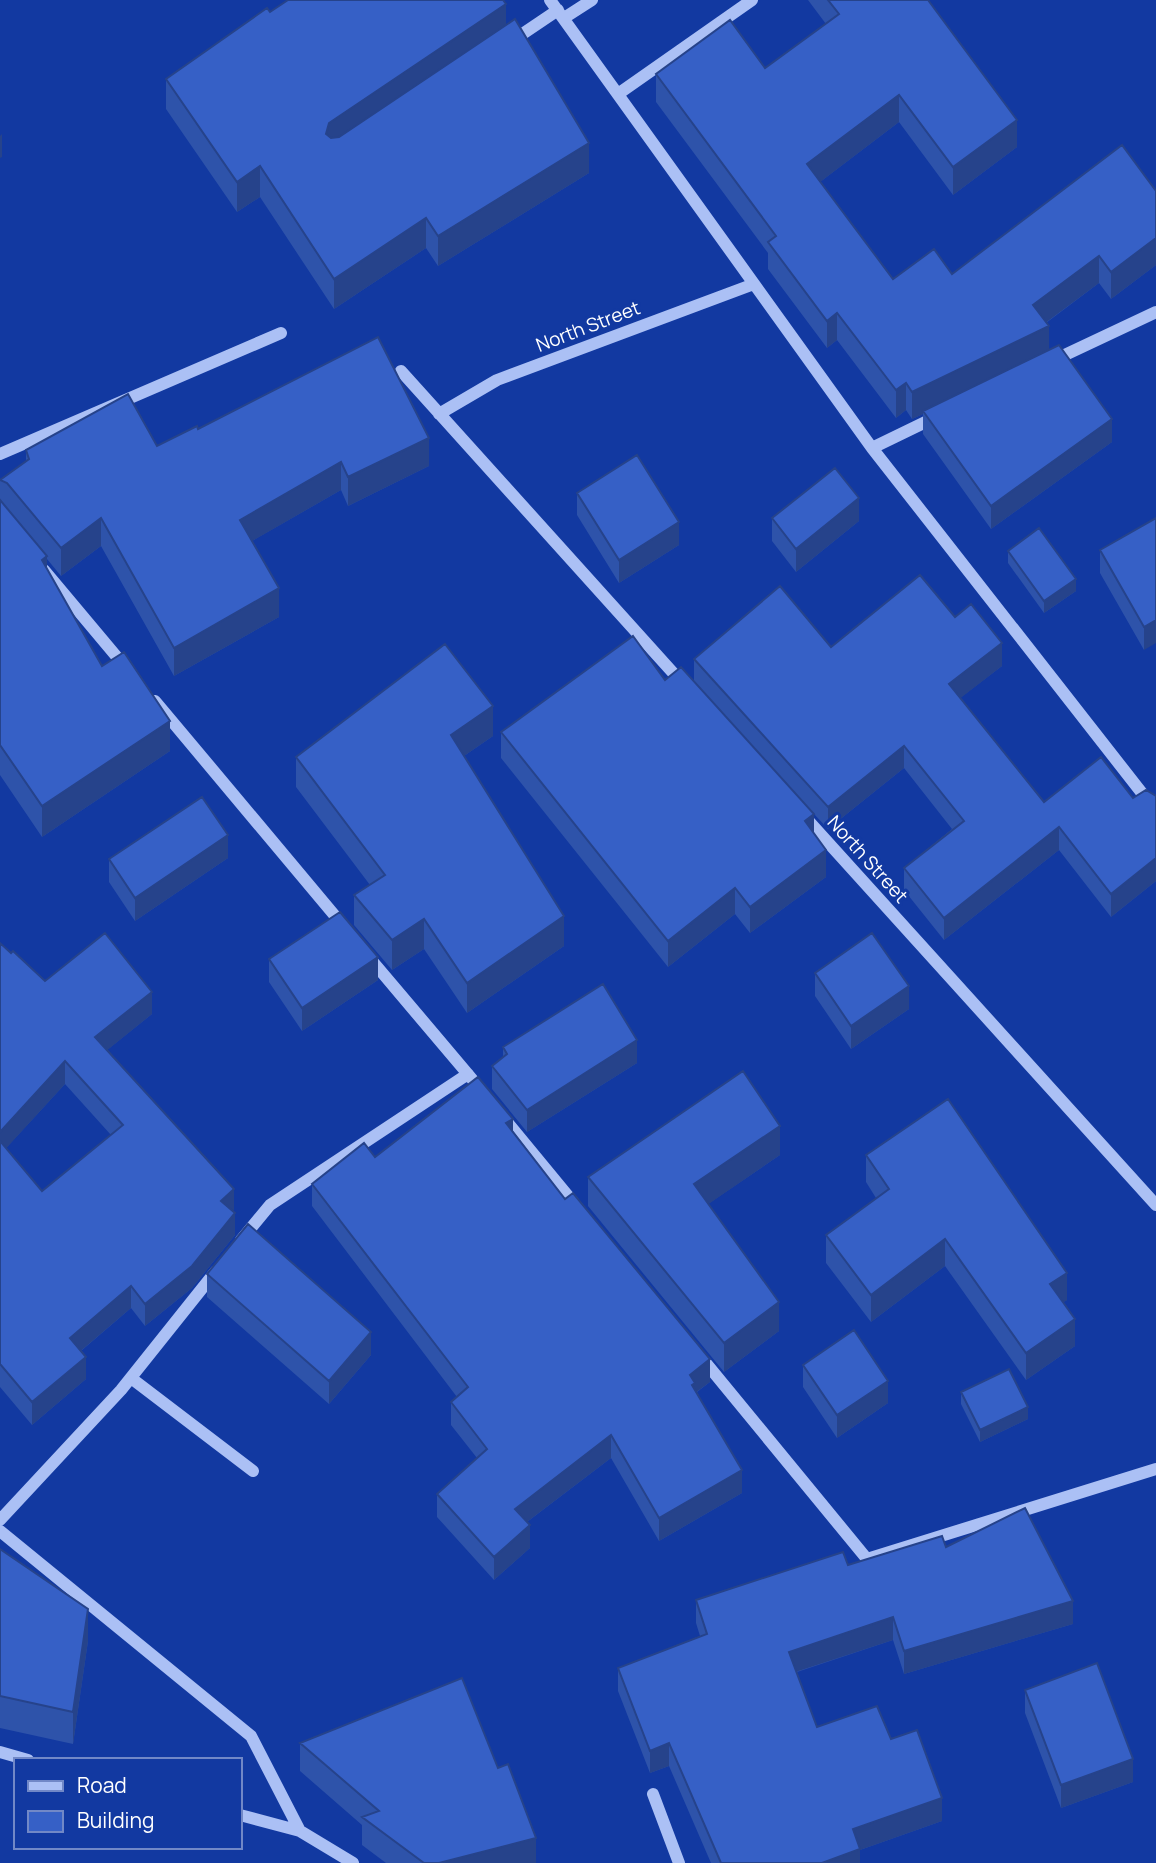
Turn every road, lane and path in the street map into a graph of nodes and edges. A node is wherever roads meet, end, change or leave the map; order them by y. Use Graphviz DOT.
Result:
graph roads {
  1 [pos="592,0"];
  2 [pos="752,0"];
  3 [pos="557,9"];
  4 [pos="502,48"];
  5 [pos="618,94"];
  6 [pos="754,284"];
  7 [pos="1156,312"];
  8 [pos="281,332"];
  9 [pos="1045,365"];
  10 [pos="401,371"];
  11 [pos="946,412"];
  12 [pos="439,414"];
  13 [pos="872,448"];
  14 [pos="0,454"];
  15 [pos="36,560"];
  16 [pos="135,678"];
  17 [pos="144,689"];
  18 [pos="691,691"];
  19 [pos="793,804"];
  20 [pos="1156,811"];
  21 [pos="351,935"];
  22 [pos="360,945"];
  23 [pos="468,1074"];
  24 [pos="1156,1205"];
  25 [pos="583,1214"];
  26 [pos="690,1343"];
  27 [pos="131,1378"];
  28 [pos="1156,1469"];
  29 [pos="253,1471"];
  30 [pos="0,1520"];
  31 [pos="0,1531"];
  32 [pos="0,1752"];
  33 [pos="21,1758"];
  34 [pos="653,1794"];
  35 [pos="242,1816"];
  36 [pos="300,1831"];
  37 [pos="353,1863"];
  38 [pos="679,1863"];
  1 -- 3 [label="street"];
  2 -- 5 [label="street"];
  3 -- 4 [label="street"];
  3 -- 5 [label="street"];
  5 -- 6 [label="street"];
  6 -- 12 [label="street, North Street"];
  6 -- 13 [label="street"];
  7 -- 9 [label="street"];
  8 -- 14 [label="street"];
  10 -- 12 [label="street"];
  11 -- 13 [label="street"];
  12 -- 18 [label="street"];
  13 -- 20 [label="street"];
  15 -- 16 [label="street"];
  17 -- 21 [label="street"];
  19 -- 24 [label="street, North Street"];
  22 -- 23 [label="street"];
  23 -- 25 [label="street"];
  23 -- 27 [label="street"];
  26 -- 28 [label="street"];
  27 -- 29 [label="street"];
  27 -- 30 [label="street"];
  31 -- 36 [label="street"];
  32 -- 33 [label="street"];
  34 -- 38 [label="street"];
  35 -- 36 [label="street"];
  36 -- 37 [label="street"];
}
